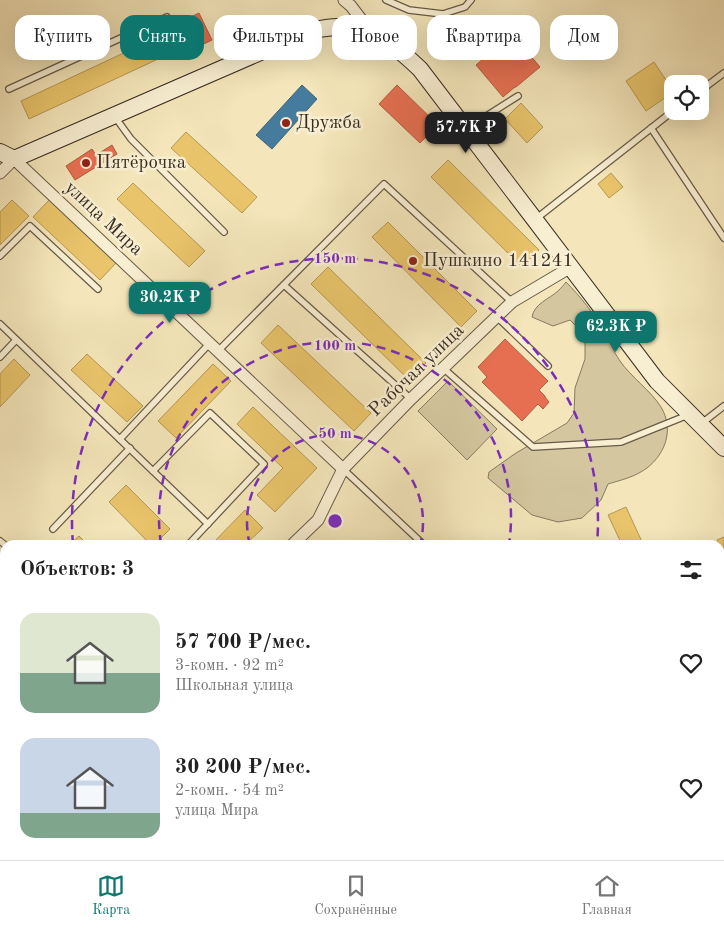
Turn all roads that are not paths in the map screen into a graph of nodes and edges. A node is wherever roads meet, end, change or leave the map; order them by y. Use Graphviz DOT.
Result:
graph roads {
  1 [pos="344,0"];
  2 [pos="386,0"];
  3 [pos="471,0"];
  4 [pos="358,15"];
  5 [pos="332,28"];
  6 [pos="120,38"];
  7 [pos="411,60"];
  8 [pos="724,73"];
  9 [pos="709,84"];
  10 [pos="9,89"];
  11 [pos="518,96"];
  12 [pos="114,116"];
  13 [pos="664,118"];
  14 [pos="651,128"];
  15 [pos="466,129"];
  16 [pos="7,155"];
  17 [pos="0,173"];
  18 [pos="535,220"];
  19 [pos="224,232"];
  20 [pos="724,238"];
  21 [pos="0,256"];
  22 [pos="571,267"];
  23 [pos="284,285"];
  24 [pos="98,289"];
  25 [pos="512,302"];
  26 [pos="497,317"];
  27 [pos="0,324"];
  28 [pos="16,340"];
  29 [pos="214,347"];
  30 [pos="0,357"];
  31 [pos="548,366"];
  32 [pos="443,368"];
  33 [pos="411,399"];
  34 [pos="724,406"];
  35 [pos="695,420"];
  36 [pos="120,439"];
  37 [pos="130,448"];
  38 [pos="724,448"];
  39 [pos="343,469"];
  40 [pos="153,470"];
  41 [pos="208,524"];
  42 [pos="53,529"];
  43 [pos="193,540"];
  44 [pos="297,540"];
  45 [pos="419,540"];
  1 -- 4 [label="street"];
  2 -- 3 [label="lane"];
  5 -- 12 [label="street"];
  6 -- 10 [label="lane"];
  7 -- 15 [label="street"];
  8 -- 9 [label="lane"];
  11 -- 15 [label="lane"];
  12 -- 16 [label="street"];
  12 -- 19 [label="lane"];
  13 -- 14 [label="lane"];
  14 -- 18 [label="lane"];
  14 -- 20 [label="lane"];
  15 -- 18 [label="street"];
  16 -- 17 [label="street"];
  16 -- 29 [label="street, улица Мира"];
  18 -- 22 [label="street"];
  21 -- 24 [label="lane"];
  22 -- 25 [label="street, Рабочая улица"];
  22 -- 35 [label="street"];
  23 -- 25 [label="lane"];
  23 -- 29 [label="lane"];
  23 -- 33 [label="lane"];
  25 -- 26 [label="street, Рабочая улица"];
  26 -- 31 [label="lane"];
  26 -- 32 [label="street, Рабочая улица"];
  27 -- 28 [label="lane"];
  28 -- 30 [label="lane"];
  28 -- 36 [label="lane"];
  29 -- 36 [label="lane"];
  29 -- 39 [label="street, улица Мира"];
  32 -- 33 [label="street, Рабочая улица"];
  32 -- 35 [label="lane"];
  33 -- 39 [label="street, Рабочая улица"];
  34 -- 35 [label="lane"];
  35 -- 38 [label="street"];
  36 -- 37 [label="lane"];
  37 -- 40 [label="lane"];
  37 -- 42 [label="lane"];
  39 -- 44 [label="street, Рабочая улица"];
  39 -- 45 [label="lane"];
  40 -- 41 [label="lane"];
  40 -- 41 [label="lane"];
  41 -- 43 [label="lane"];
}
